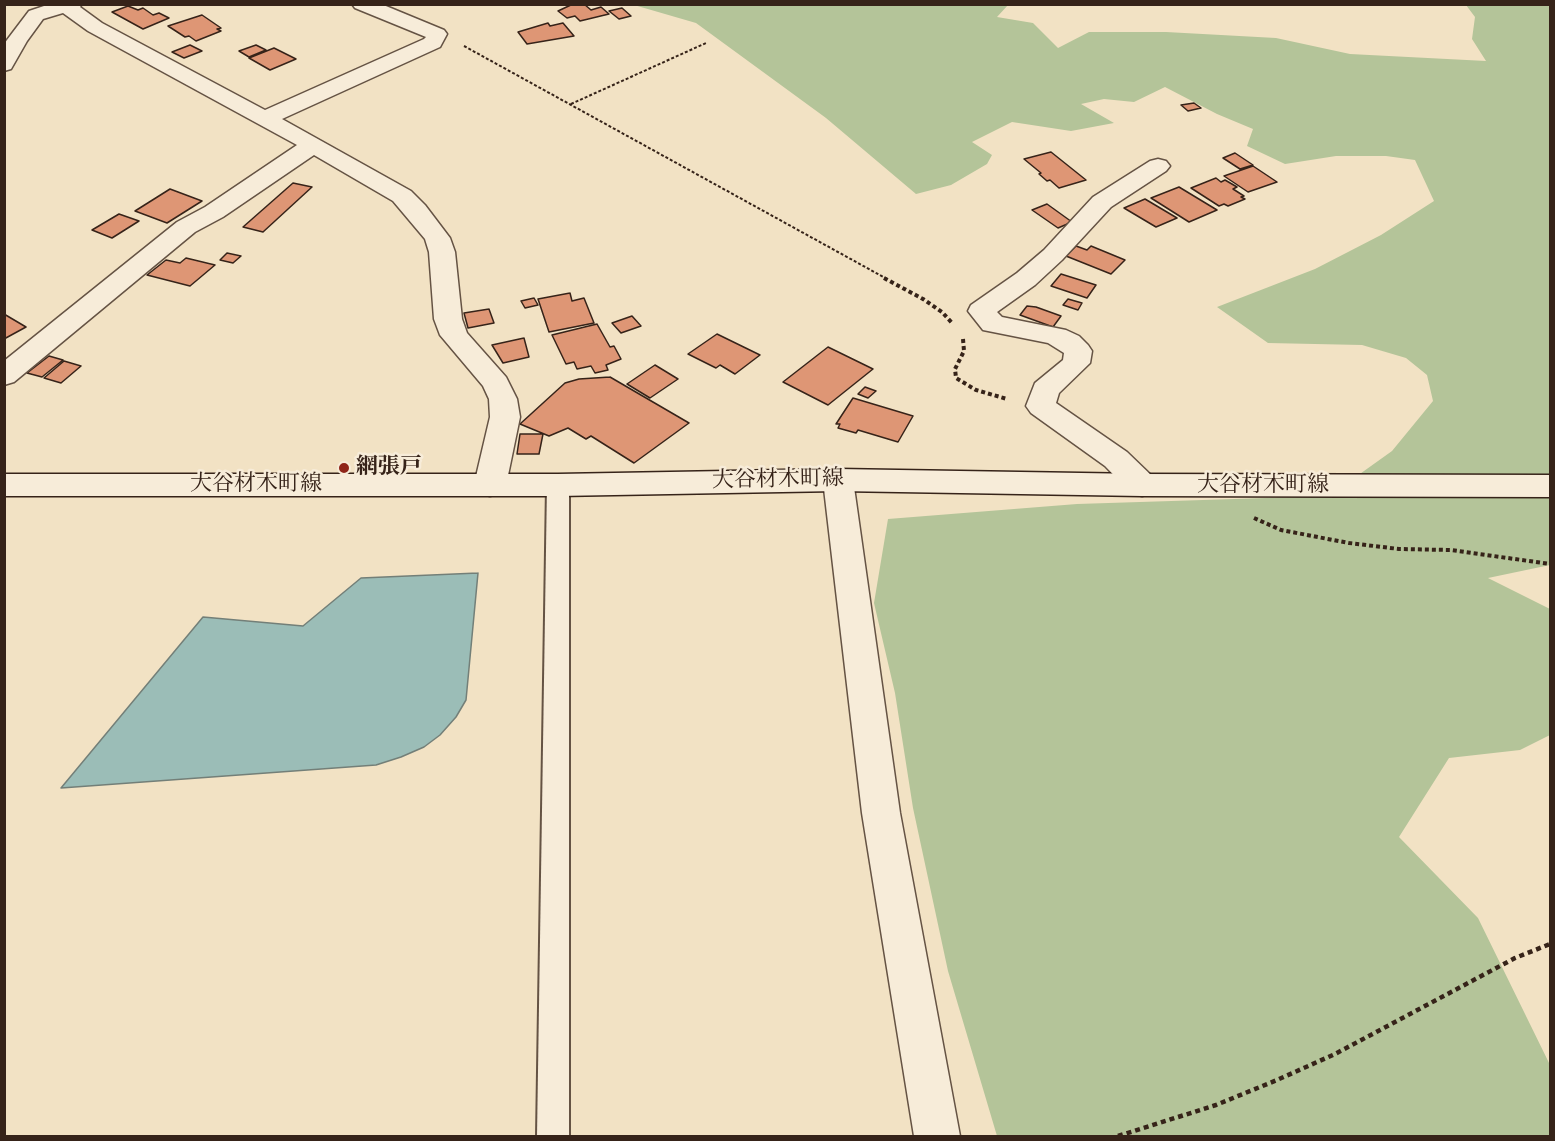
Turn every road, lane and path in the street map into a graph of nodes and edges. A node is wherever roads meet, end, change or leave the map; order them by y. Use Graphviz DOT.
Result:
graph roads {
  1 [pos="362,4"];
  2 [pos="67,5"];
  3 [pos="433,43"];
  4 [pos="706,43"];
  5 [pos="4,65"];
  6 [pos="570,105"];
  7 [pos="266,118"];
  8 [pos="313,145"];
  9 [pos="1158,166"];
  10 [pos="954,326"];
  11 [pos="963,336"];
  12 [pos="4,376"];
  13 [pos="1041,406"];
  14 [pos="838,480"];
  15 [pos="4,485"];
  16 [pos="490,485"];
  17 [pos="558,485"];
  18 [pos="1142,485"];
  19 [pos="1211,485"];
  20 [pos="1551,486"];
  21 [pos="1551,564"];
  22 [pos="1551,944"];
  23 [pos="553,1137"];
  24 [pos="937,1137"];
  25 [pos="1118,1137"];
  1 -- 3 [label="street"];
  2 -- 5 [label="street"];
  2 -- 7 [label="street"];
  3 -- 6 [label="path"];
  3 -- 7 [label="street"];
  4 -- 6 [label="path"];
  6 -- 10 [label="path"];
  7 -- 8 [label="street"];
  8 -- 12 [label="street"];
  8 -- 16 [label="street"];
  9 -- 13 [label="street"];
  11 -- 13 [label="path"];
  13 -- 18 [label="street"];
  14 -- 17 [label="street, 大谷材木町線"];
  14 -- 18 [label="street, 大谷材木町線"];
  14 -- 24 [label="street"];
  15 -- 16 [label="street, 大谷材木町線"];
  16 -- 17 [label="street, 大谷材木町線"];
  17 -- 23 [label="lane"];
  18 -- 19 [label="street, 大谷材木町線"];
  19 -- 20 [label="street, 大谷材木町線"];
  19 -- 21 [label="path"];
  22 -- 25 [label="path"];
}
